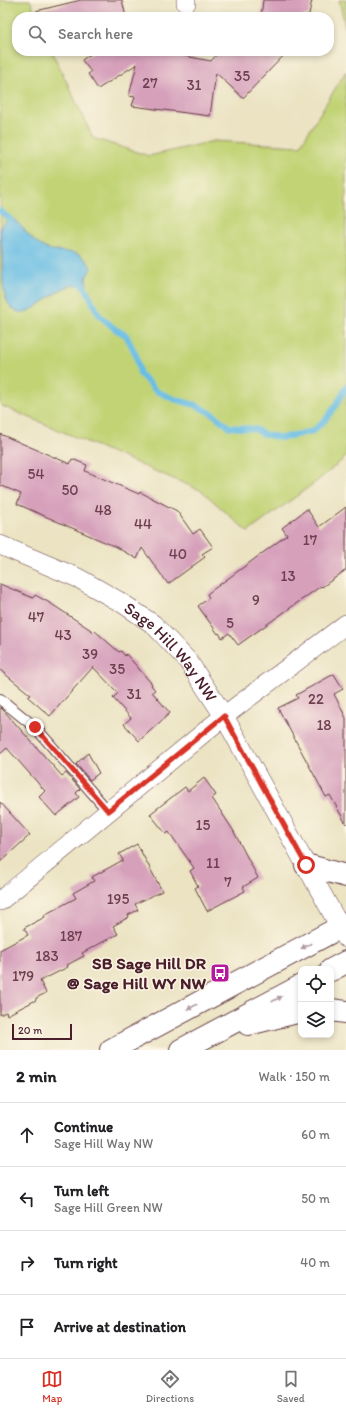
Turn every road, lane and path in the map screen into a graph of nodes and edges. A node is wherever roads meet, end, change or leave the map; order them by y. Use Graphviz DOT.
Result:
graph roads {
  1 [pos="0,545"];
  2 [pos="346,624"];
  3 [pos="0,698"];
  4 [pos="224,716"];
  5 [pos="108,811"];
  6 [pos="306,865"];
  7 [pos="346,876"];
  8 [pos="0,901"];
  9 [pos="344,930"];
  10 [pos="346,962"];
  11 [pos="334,968"];
  12 [pos="298,988"];
  13 [pos="334,1010"];
  14 [pos="298,1012"];
  15 [pos="346,1012"];
  16 [pos="210,1034"];
  17 [pos="111,1050"];
  18 [pos="181,1050"];
  1 -- 4 [label="street, Sage Hill Way NW"];
  2 -- 4 [label="street"];
  3 -- 5 [label="lane"];
  4 -- 5 [label="street"];
  4 -- 6 [label="street, Sage Hill Way NW"];
  5 -- 8 [label="street"];
  6 -- 7 [label="street"];
  6 -- 9 [label="street, Sage Hill Way NW"];
  9 -- 17 [label="street, one-way"];
  10 -- 11 [label="street"];
  16 -- 12 [label="street, one-way"];
  13 -- 15 [label="street"];
  14 -- 16 [label="street"];
  16 -- 18 [label="street"];
}
